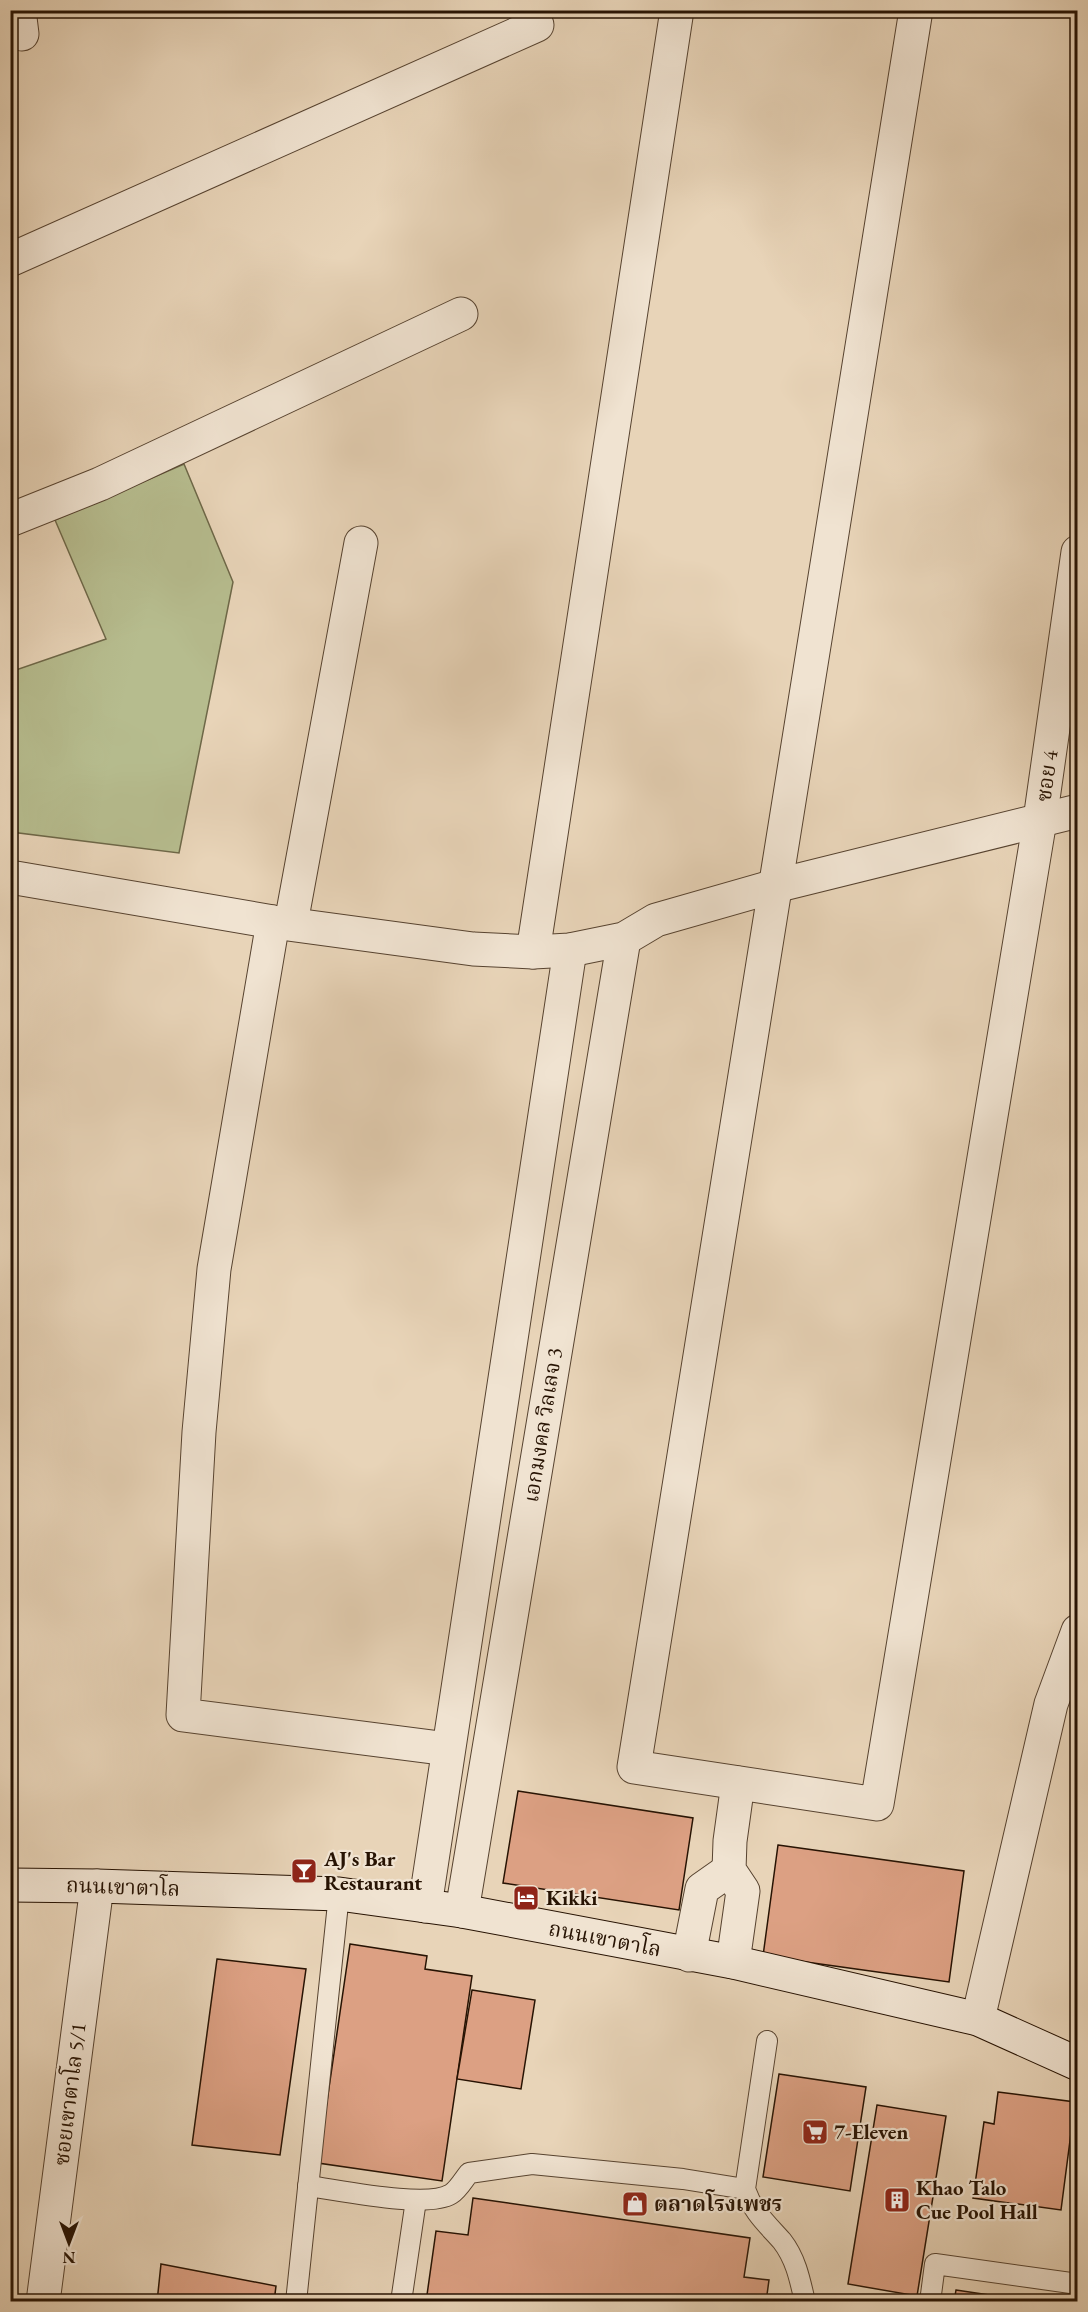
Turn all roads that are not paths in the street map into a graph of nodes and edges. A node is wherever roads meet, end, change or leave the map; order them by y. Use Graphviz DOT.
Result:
graph roads {
  1 [pos="677,10"];
  2 [pos="916,10"];
  3 [pos="537,25"];
  4 [pos="10,260"];
  5 [pos="461,314"];
  6 [pos="10,520"];
  7 [pos="361,543"];
  8 [pos="1077,552"];
  9 [pos="1077,811"];
  10 [pos="1040,820"];
  11 [pos="10,877"];
  12 [pos="775,886"];
  13 [pos="282,922"];
  14 [pos="624,939"];
  15 [pos="570,950"];
  16 [pos="534,952"];
  17 [pos="1077,1631"];
  18 [pos="448,1749"];
  19 [pos="738,1784"];
  20 [pos="729,1869"];
  21 [pos="10,1885"];
  22 [pos="98,1886"];
  23 [pos="339,1894"];
  24 [pos="425,1906"];
  25 [pos="462,1911"];
  26 [pos="689,1955"];
  27 [pos="733,1962"];
  28 [pos="978,2019"];
  29 [pos="767,2041"];
  30 [pos="1077,2064"];
  31 [pos="308,2186"];
  32 [pos="745,2188"];
  33 [pos="416,2200"];
  34 [pos="1077,2284"];
  35 [pos="43,2301"];
  36 [pos="296,2301"];
  37 [pos="401,2301"];
  38 [pos="805,2301"];
  39 [pos="930,2301"];
  1 -- 16 [label="street"];
  2 -- 12 [label="street"];
  3 -- 4 [label="street"];
  5 -- 6 [label="street"];
  7 -- 13 [label="street"];
  8 -- 10 [label="street, ซอย 4"];
  9 -- 10 [label="street"];
  10 -- 12 [label="street"];
  10 -- 19 [label="street, ซอย 4"];
  11 -- 13 [label="street"];
  12 -- 14 [label="street"];
  12 -- 19 [label="street"];
  13 -- 16 [label="street"];
  13 -- 18 [label="street"];
  14 -- 15 [label="street"];
  14 -- 25 [label="street, เอกมงคล วิลเลจ 3"];
  15 -- 16 [label="street"];
  15 -- 18 [label="street"];
  17 -- 28 [label="street"];
  18 -- 24 [label="street"];
  19 -- 20 [label="street"];
  20 -- 26 [label="street"];
  20 -- 27 [label="street"];
  21 -- 22 [label="street, ถนนเขาตาโล"];
  22 -- 23 [label="street, ถนนเขาตาโล"];
  22 -- 35 [label="street, ซอยเขาตาโล 5/1"];
  23 -- 24 [label="street, ถนนเขาตาโล"];
  23 -- 31 [label="lane"];
  24 -- 25 [label="street, ถนนเขาตาโล"];
  25 -- 26 [label="street, ถนนเขาตาโล"];
  26 -- 27 [label="street, ถนนเขาตาโล"];
  27 -- 28 [label="street, ถนนเขาตาโล"];
  28 -- 30 [label="street, ถนนเขาตาโล"];
  29 -- 32 [label="lane"];
  31 -- 33 [label="lane"];
  31 -- 36 [label="lane"];
  32 -- 33 [label="lane"];
  32 -- 38 [label="lane"];
  33 -- 37 [label="lane"];
  34 -- 39 [label="lane"];
}
